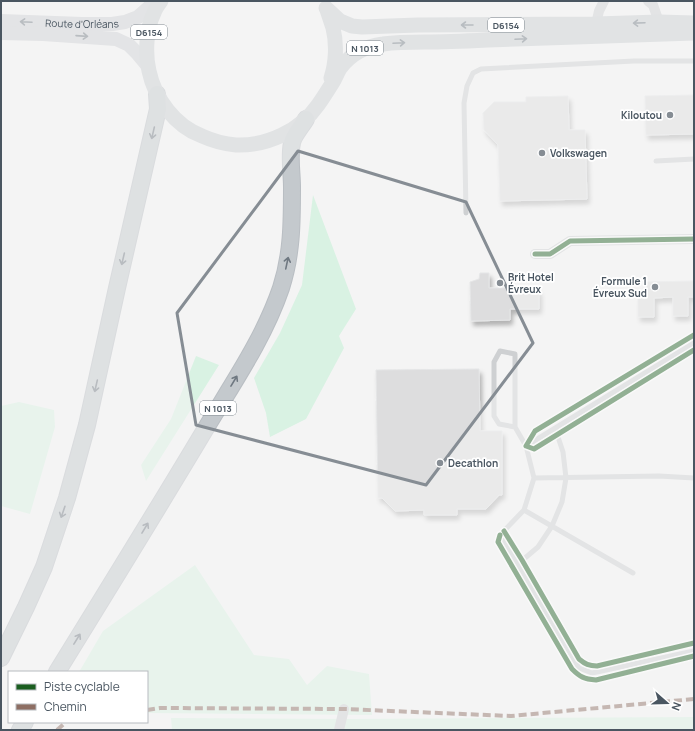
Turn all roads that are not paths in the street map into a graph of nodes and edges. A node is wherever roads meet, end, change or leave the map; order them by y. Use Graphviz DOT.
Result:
graph roads {
  1 [pos="156,1"];
  2 [pos="161,1"];
  3 [pos="604,1"];
  4 [pos="648,1"];
  5 [pos="324,4"];
  6 [pos="1,20"];
  7 [pos="658,22"];
  8 [pos="694,23"];
  9 [pos="596,24"];
  10 [pos="1,33"];
  11 [pos="694,34"];
  12 [pos="426,42"];
  13 [pos="694,61"];
  14 [pos="147,65"];
  15 [pos="326,92"];
  16 [pos="157,94"];
  17 [pos="306,119"];
  18 [pos="694,159"];
  19 [pos="656,161"];
  20 [pos="466,213"];
  21 [pos="694,239"];
  22 [pos="536,254"];
  23 [pos="694,343"];
  24 [pos="515,427"];
  25 [pos="554,428"];
  26 [pos="526,446"];
  27 [pos="534,478"];
  28 [pos="566,478"];
  29 [pos="694,478"];
  30 [pos="524,510"];
  31 [pos="552,526"];
  32 [pos="518,564"];
  33 [pos="633,574"];
  34 [pos="694,651"];
  35 [pos="1,658"];
  36 [pos="58,671"];
  37 [pos="344,709"];
  38 [pos="339,730"];
  1 -- 6 [label="main road, Route d'Orléans / D6154, one-way"];
  2 -- 14 [label="main road, D6154"];
  3 -- 9 [label="street"];
  4 -- 7 [label="street"];
  9 -- 5 [label="main road, D6154, one-way"];
  5 -- 15 [label="main road, D6154"];
  7 -- 8 [label="main road, D6154"];
  7 -- 9 [label="main road, D6154, one-way"];
  10 -- 14 [label="main road, Route d'Orléans / D6154, one-way"];
  12 -- 11 [label="main road, D6154, one-way"];
  15 -- 12 [label="main road, N 1013, one-way"];
  13 -- 20 [label="lane"];
  14 -- 16 [label="main road, D6154"];
  15 -- 17 [label="main road"];
  16 -- 17 [label="main road"];
  16 -- 35 [label="highway, one-way"];
  36 -- 17 [label="highway, N 1013, one-way"];
  18 -- 19 [label="lane"];
  21 -- 22 [label="street"];
  23 -- 25 [label="lane"];
  24 -- 24 [label="lane"];
  24 -- 26 [label="lane"];
  25 -- 26 [label="lane"];
  25 -- 28 [label="lane"];
  26 -- 27 [label="lane"];
  27 -- 28 [label="lane"];
  27 -- 30 [label="lane"];
  28 -- 29 [label="lane"];
  28 -- 31 [label="lane"];
  30 -- 31 [label="lane"];
  30 -- 32 [label="lane"];
  31 -- 32 [label="lane"];
  31 -- 33 [label="lane"];
  32 -- 34 [label="lane"];
  37 -- 38 [label="street"];
}
